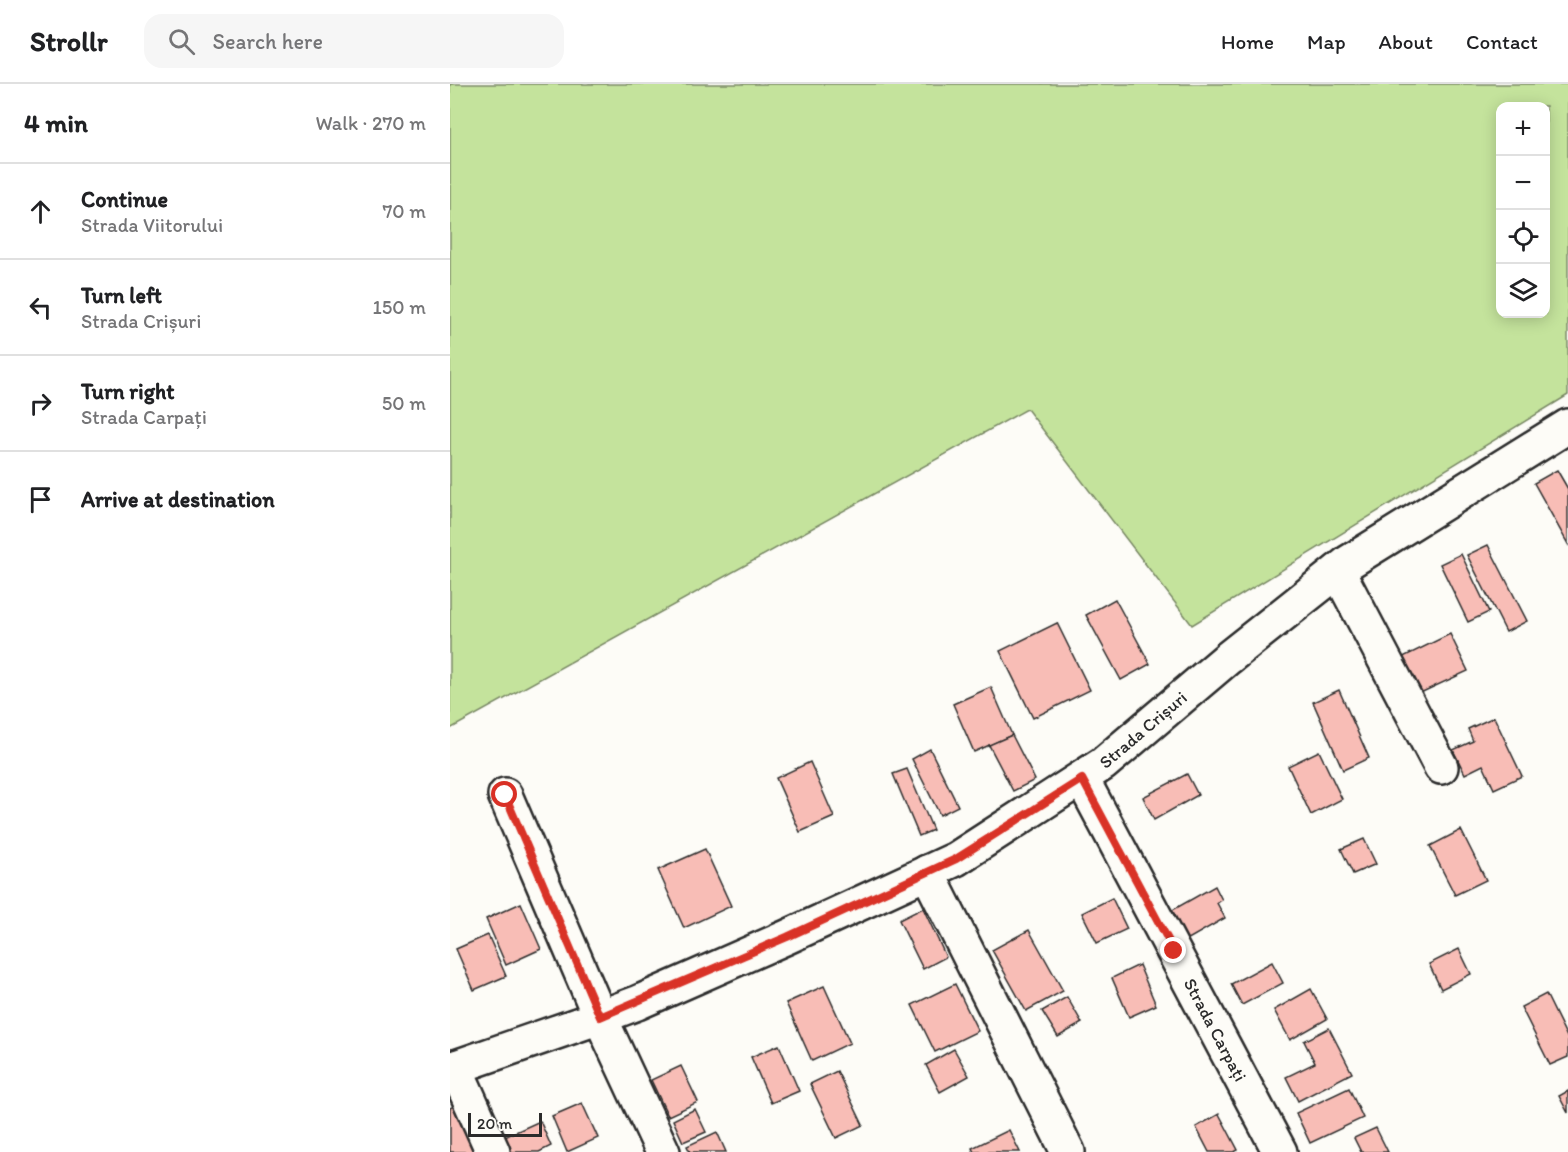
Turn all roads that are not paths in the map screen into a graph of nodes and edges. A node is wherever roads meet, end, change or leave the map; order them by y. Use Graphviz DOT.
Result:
graph roads {
  1 [pos="1568,426"];
  2 [pos="1338,571"];
  3 [pos="1441,767"];
  4 [pos="1082,779"];
  5 [pos="505,795"];
  6 [pos="927,872"];
  7 [pos="600,1017"];
  8 [pos="452,1068"];
  9 [pos="494,1152"];
  10 [pos="663,1152"];
  11 [pos="1068,1152"];
  12 [pos="1280,1152"];
  1 -- 2 [label="street, Strada Crișuri"];
  2 -- 3 [label="street"];
  2 -- 4 [label="street, Strada Crișuri"];
  4 -- 6 [label="street, Strada Crișuri"];
  4 -- 12 [label="street, Strada Carpați"];
  5 -- 7 [label="street"];
  6 -- 7 [label="street, Strada Crișuri"];
  6 -- 11 [label="street"];
  7 -- 8 [label="street, Strada Crișuri"];
  7 -- 10 [label="street"];
  8 -- 9 [label="street"];
}
